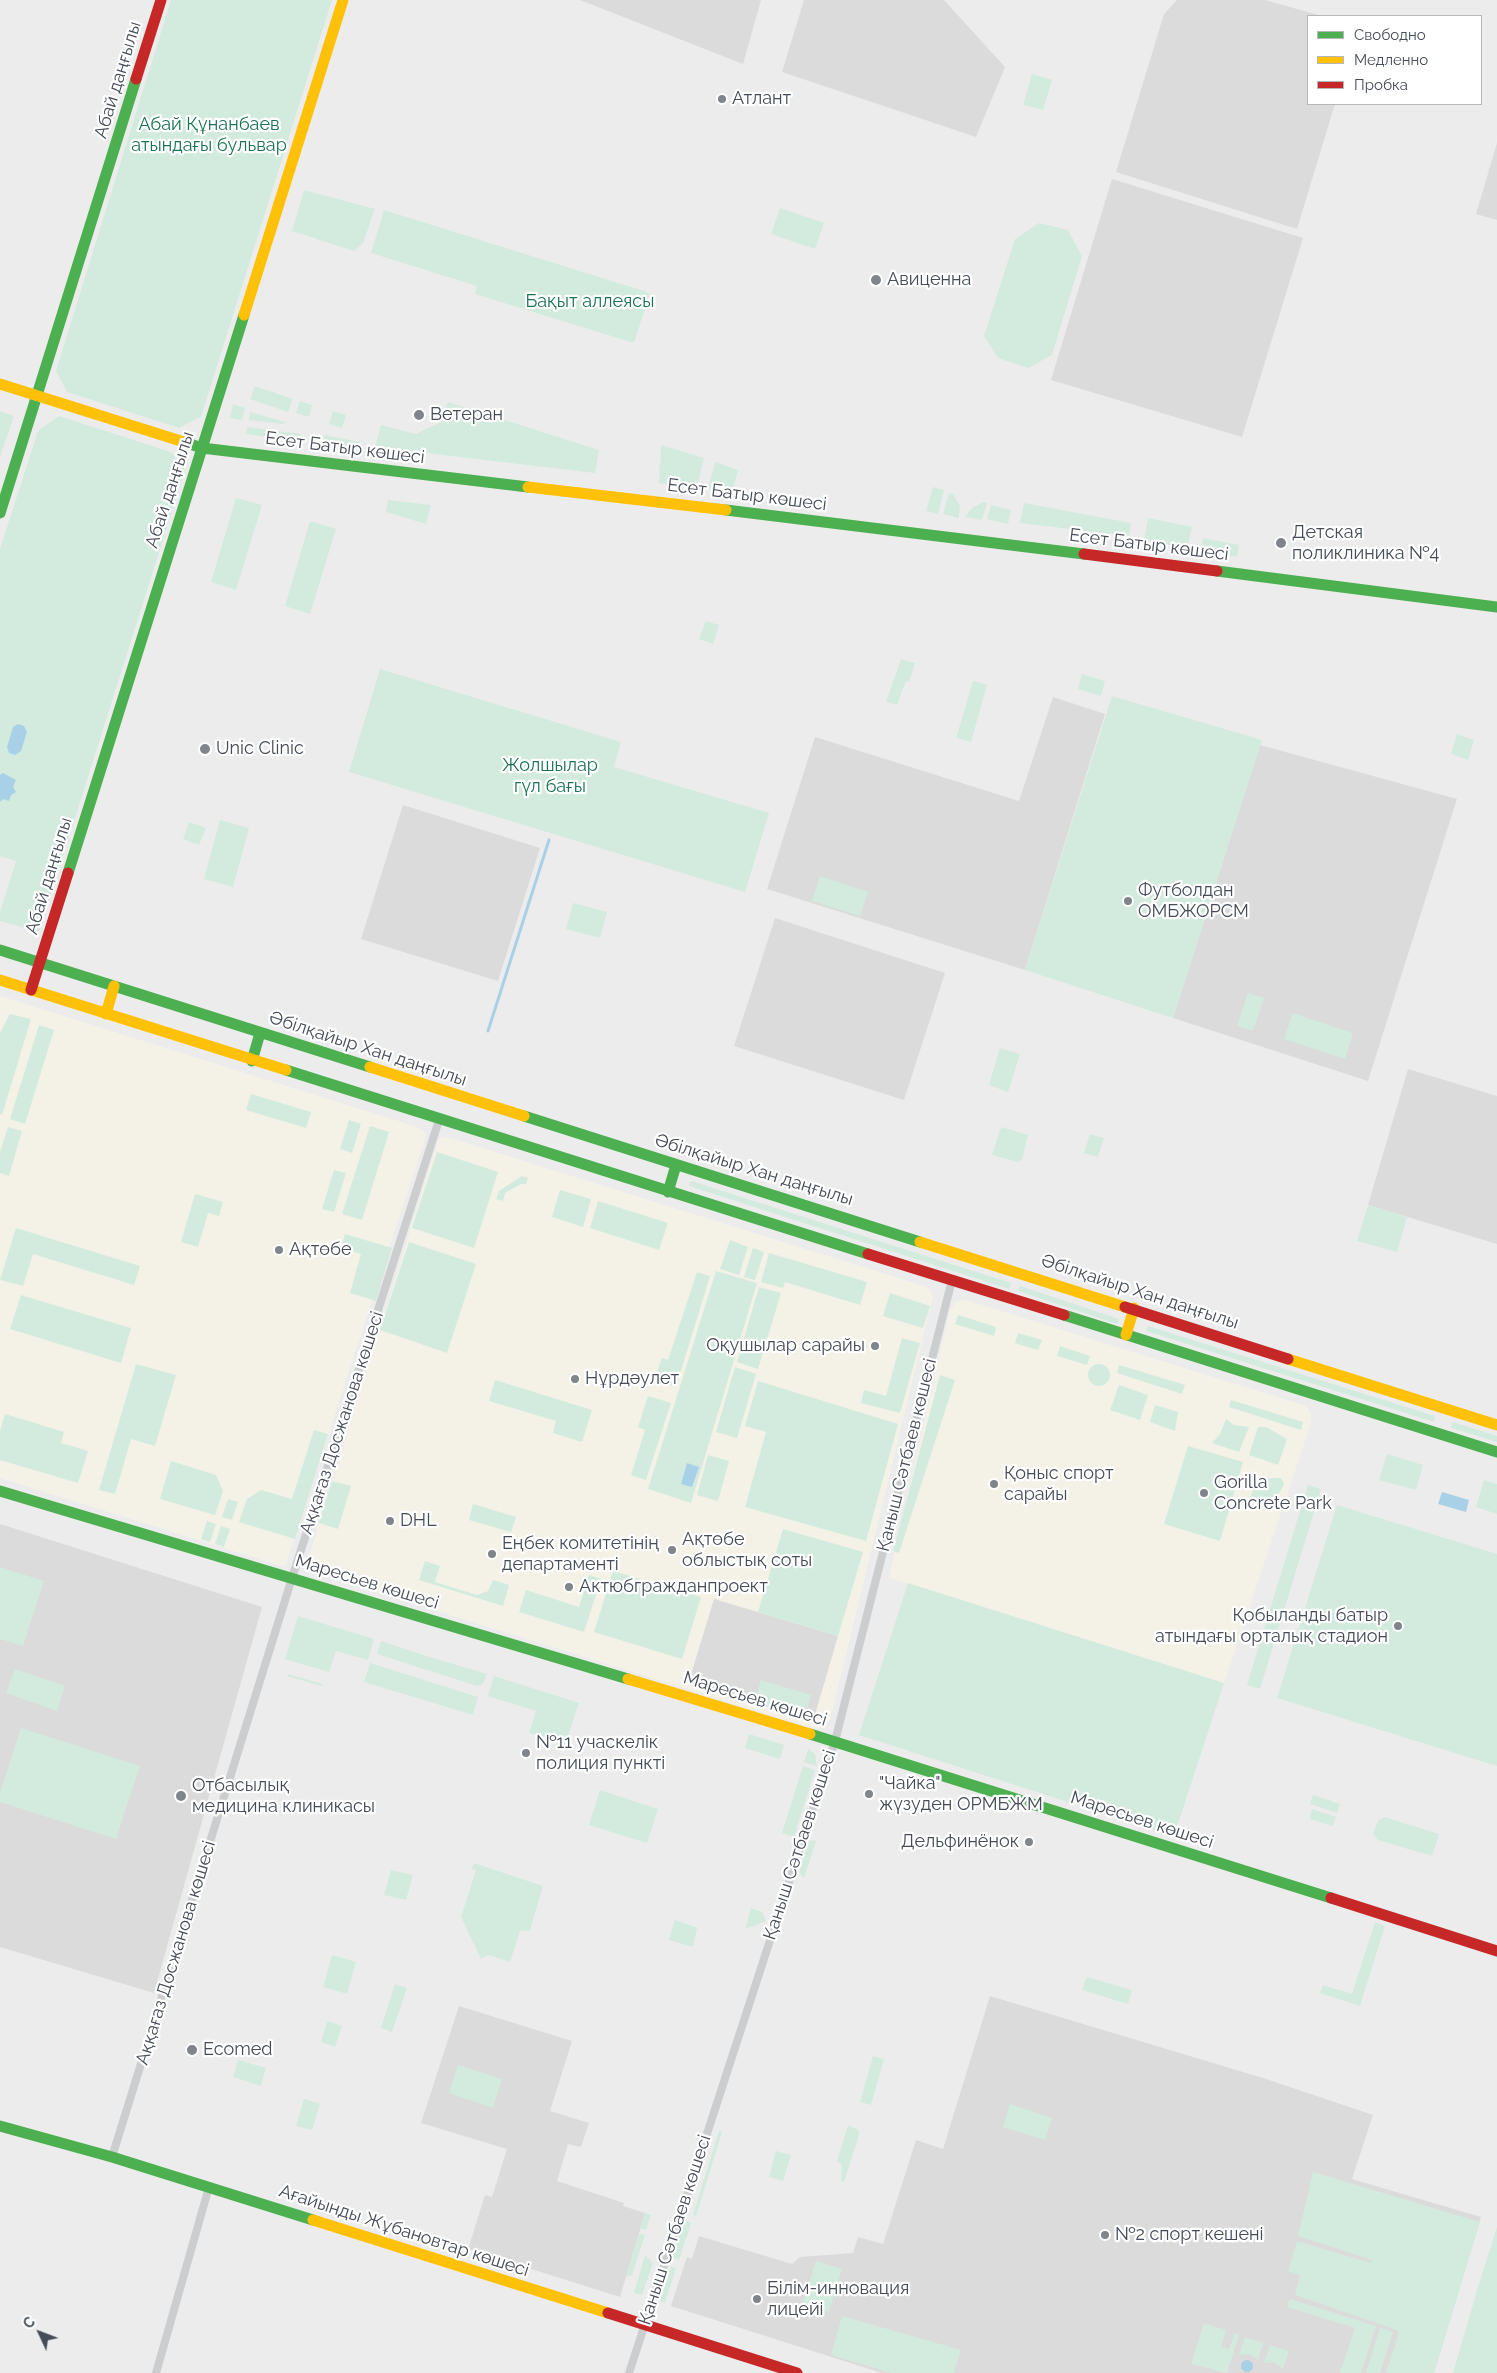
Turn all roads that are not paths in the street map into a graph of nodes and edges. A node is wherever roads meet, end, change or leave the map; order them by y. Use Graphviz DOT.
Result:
graph roads {
  1 [pos="161,0"];
  2 [pos="343,0"];
  3 [pos="0,384"];
  4 [pos="37,396"];
  5 [pos="202,448"];
  6 [pos="0,513"];
  7 [pos="1497,607"];
  8 [pos="0,950"];
  9 [pos="40,963"];
  10 [pos="0,980"];
  11 [pos="114,986"];
  12 [pos="31,990"];
  13 [pos="106,1014"];
  14 [pos="260,1033"];
  15 [pos="252,1060"];
  16 [pos="438,1120"];
  17 [pos="676,1165"];
  18 [pos="668,1192"];
  19 [pos="952,1280"];
  20 [pos="1134,1308"];
  21 [pos="1126,1335"];
  22 [pos="1497,1425"];
  23 [pos="1497,1452"];
  24 [pos="0,1491"];
  25 [pos="292,1578"];
  26 [pos="835,1741"];
  27 [pos="1497,1950"];
  28 [pos="0,2126"];
  29 [pos="112,2157"];
  30 [pos="209,2187"];
  31 [pos="645,2325"];
  32 [pos="156,2373"];
  33 [pos="629,2373"];
  34 [pos="797,2373"];
  1 -- 4 [label="main road, Абай даңғылы"];
  2 -- 5 [label="main road, Абай даңғылы"];
  3 -- 4 [label="main road, Есет Батыр көшесі"];
  4 -- 5 [label="main road, Есет Батыр көшесі"];
  4 -- 6 [label="main road, Абай даңғылы"];
  5 -- 7 [label="main road, Есет Батыр көшесі"];
  5 -- 9 [label="main road, Абай даңғылы"];
  8 -- 9 [label="main road, Әбілқайыр Хан даңғылы"];
  9 -- 11 [label="main road, Әбілқайыр Хан даңғылы"];
  9 -- 12 [label="main road, Абай даңғылы"];
  10 -- 12 [label="main road"];
  11 -- 13 [label="main road"];
  11 -- 14 [label="main road, Әбілқайыр Хан даңғылы"];
  12 -- 13 [label="main road"];
  13 -- 15 [label="main road"];
  14 -- 15 [label="main road"];
  14 -- 17 [label="main road, Әбілқайыр Хан даңғылы"];
  15 -- 16 [label="main road"];
  16 -- 18 [label="main road"];
  16 -- 25 [label="street, Аққағаз Досжанова көшесі"];
  17 -- 18 [label="main road"];
  17 -- 20 [label="main road, Әбілқайыр Хан даңғылы"];
  18 -- 19 [label="main road"];
  19 -- 21 [label="main road"];
  19 -- 26 [label="street, Қаныш Сәтбаев көшесі"];
  20 -- 21 [label="main road"];
  20 -- 22 [label="main road, Әбілқайыр Хан даңғылы"];
  21 -- 23 [label="main road"];
  24 -- 25 [label="main road, Маресьев көшесі"];
  25 -- 26 [label="main road, Маресьев көшесі"];
  25 -- 29 [label="street, Аққағаз Досжанова көшесі"];
  26 -- 27 [label="main road, Маресьев көшесі"];
  26 -- 31 [label="street, Қаныш Сәтбаев көшесі"];
  28 -- 29 [label="main road, Ағайынды Жұбановтар көшесі"];
  29 -- 30 [label="main road, Ағайынды Жұбановтар көшесі"];
  30 -- 31 [label="main road, Ағайынды Жұбановтар көшесі"];
  30 -- 32 [label="street"];
  31 -- 33 [label="street, Қаныш Сәтбаев көшесі"];
  31 -- 34 [label="main road, Ағайынды Жұбановтар көшесі"];
}
